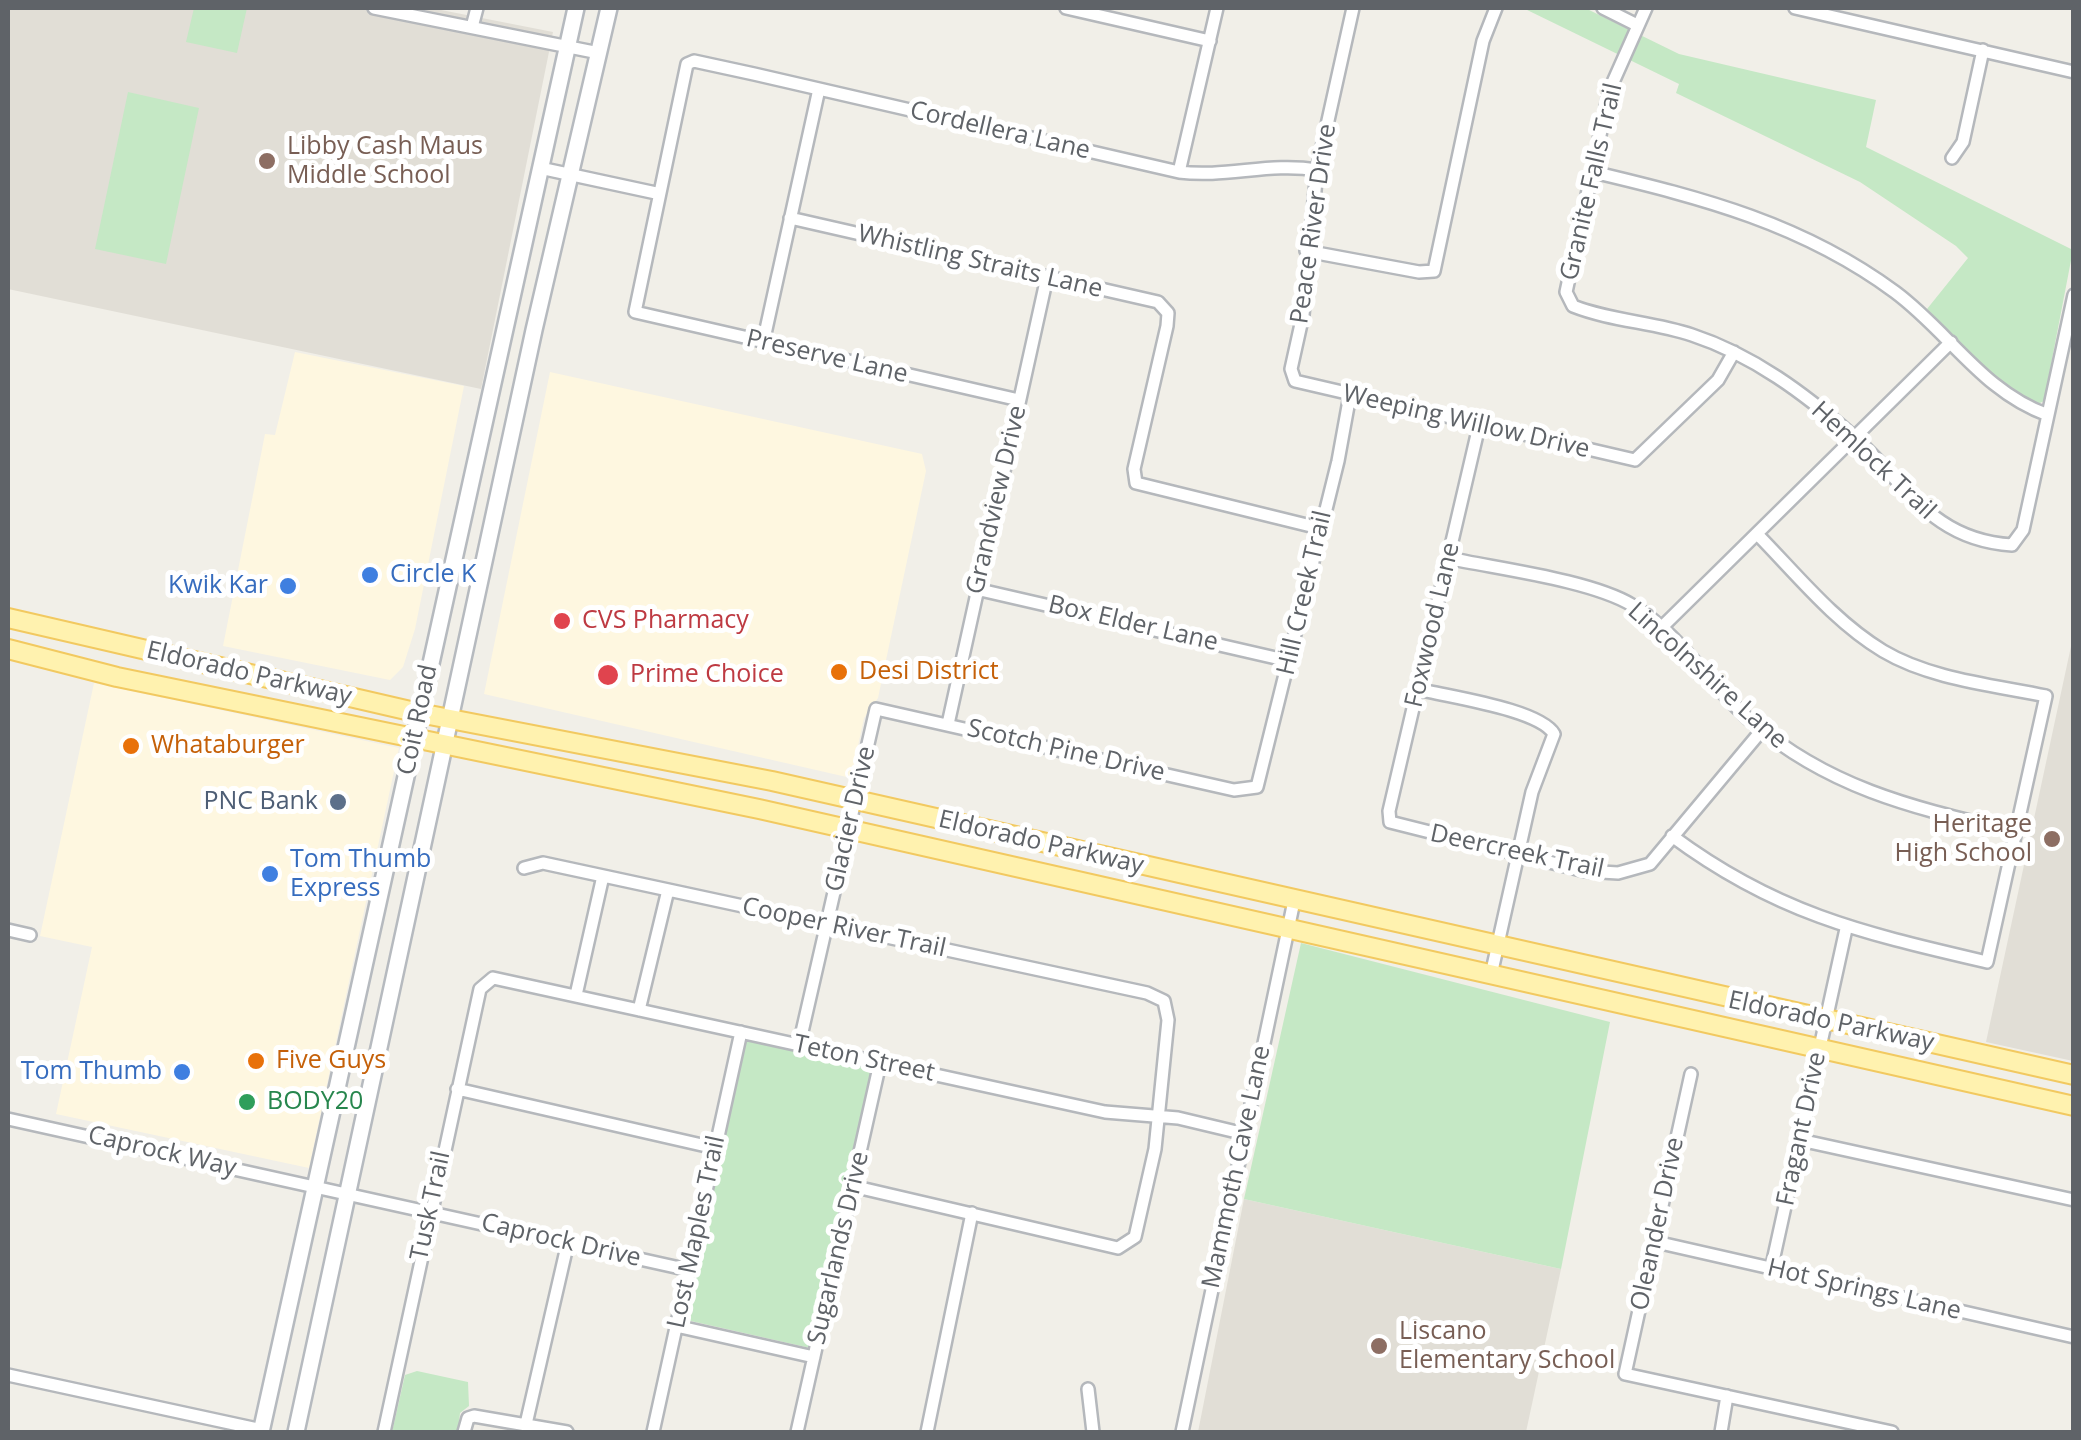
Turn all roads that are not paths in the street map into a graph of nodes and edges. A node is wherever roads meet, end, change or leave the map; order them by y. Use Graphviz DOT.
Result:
graph roads {
  1 [pos="374,8"];
  2 [pos="477,8"];
  3 [pos="576,8"];
  4 [pos="609,8"];
  5 [pos="1066,8"];
  6 [pos="1217,8"];
  7 [pos="1353,8"];
  8 [pos="1496,8"];
  9 [pos="1603,8"];
  10 [pos="1646,8"];
  11 [pos="1795,8"];
  12 [pos="1637,25"];
  13 [pos="472,27"];
  14 [pos="1210,41"];
  15 [pos="568,46"];
  16 [pos="1983,50"];
  17 [pos="599,53"];
  18 [pos="2074,72"];
  19 [pos="820,89"];
  20 [pos="1952,158"];
  21 [pos="540,168"];
  22 [pos="1317,170"];
  23 [pos="1179,172"];
  24 [pos="1593,172"];
  25 [pos="572,175"];
  26 [pos="656,193"];
  27 [pos="790,218"];
  28 [pos="1306,250"];
  29 [pos="1047,277"];
  30 [pos="2074,295"];
  31 [pos="1568,302"];
  32 [pos="506,324"];
  33 [pos="534,330"];
  34 [pos="1951,342"];
  35 [pos="763,343"];
  36 [pos="1734,352"];
  37 [pos="1295,381"];
  38 [pos="1350,395"];
  39 [pos="1019,400"];
  40 [pos="2048,415"];
  41 [pos="1479,426"];
  42 [pos="1856,439"];
  43 [pos="466,496"];
  44 [pos="498,504"];
  45 [pos="1319,528"];
  46 [pos="1759,536"];
  47 [pos="1448,558"];
  48 [pos="976,589"];
  49 [pos="8,618"];
  50 [pos="1660,629"];
  51 [pos="8,649"];
  52 [pos="1289,660"];
  53 [pos="202,663"];
  54 [pos="1418,690"];
  55 [pos="196,693"];
  56 [pos="876,709"];
  57 [pos="419,713"];
  58 [pos="452,718"];
  59 [pos="948,724"];
  60 [pos="1762,730"];
  61 [pos="414,738"];
  62 [pos="447,747"];
  63 [pos="674,766"];
  64 [pos="1255,789"];
  65 [pos="668,792"];
  66 [pos="856,800"];
  67 [pos="1390,822"];
  68 [pos="849,829"];
  69 [pos="2015,832"];
  70 [pos="1672,836"];
  71 [pos="1518,855"];
  72 [pos="524,868"];
  73 [pos="603,876"];
  74 [pos="668,890"];
  75 [pos="1294,901"];
  76 [pos="827,924"];
  77 [pos="1290,929"];
  78 [pos="1846,929"];
  79 [pos="8,930"];
  80 [pos="30,935"];
  81 [pos="1497,948"];
  82 [pos="1491,975"];
  83 [pos="486,981"];
  84 [pos="576,996"];
  85 [pos="640,1010"];
  86 [pos="1826,1021"];
  87 [pos="741,1032"];
  88 [pos="800,1045"];
  89 [pos="1819,1050"];
  90 [pos="2001,1059"];
  91 [pos="880,1063"];
  92 [pos="1691,1074"];
  93 [pos="2074,1075"];
  94 [pos="457,1089"];
  95 [pos="1994,1089"];
  96 [pos="2074,1106"];
  97 [pos="1158,1117"];
  98 [pos="8,1118"];
  99 [pos="1244,1134"];
  100 [pos="1800,1140"];
  101 [pos="716,1148"];
  102 [pos="316,1186"];
  103 [pos="852,1186"];
  104 [pos="347,1193"];
  105 [pos="2074,1200"];
  106 [pos="429,1212"];
  107 [pos="972,1212"];
  108 [pos="568,1242"];
  109 [pos="1656,1242"];
  110 [pos="689,1270"];
  111 [pos="1771,1270"];
  112 [pos="676,1326"];
  113 [pos="2074,1337"];
  114 [pos="814,1356"];
  115 [pos="8,1374"];
  116 [pos="1088,1389"];
  117 [pos="1727,1396"];
  118 [pos="526,1424"];
  119 [pos="262,1431"];
  120 [pos="296,1432"];
  121 [pos="384,1432"];
  122 [pos="464,1432"];
  123 [pos="568,1432"];
  124 [pos="653,1432"];
  125 [pos="797,1432"];
  126 [pos="928,1432"];
  127 [pos="1093,1432"];
  128 [pos="1182,1432"];
  129 [pos="1721,1432"];
  130 [pos="1892,1432"];
  1 -- 13 [label="street"];
  2 -- 13 [label="street"];
  3 -- 15 [label="main road, Coit Road"];
  4 -- 17 [label="main road, Coit Road"];
  5 -- 14 [label="street"];
  6 -- 14 [label="street"];
  7 -- 22 [label="street, Peace River Drive"];
  8 -- 28 [label="street"];
  9 -- 12 [label="street"];
  10 -- 12 [label="street, Granite Falls Trail"];
  11 -- 16 [label="street"];
  12 -- 24 [label="street, Granite Falls Trail"];
  13 -- 15 [label="street"];
  14 -- 23 [label="street"];
  15 -- 17 [label="street"];
  15 -- 21 [label="main road, Coit Road"];
  16 -- 18 [label="street"];
  16 -- 20 [label="street"];
  17 -- 25 [label="main road, Coit Road"];
  19 -- 23 [label="street, Cordellera Lane"];
  19 -- 26 [label="street, Cordellera Lane"];
  19 -- 27 [label="street"];
  21 -- 25 [label="street"];
  21 -- 32 [label="main road, Coit Road"];
  22 -- 23 [label="street, Cordellera Lane"];
  22 -- 28 [label="street, Peace River Drive"];
  24 -- 31 [label="street, Granite Falls Trail"];
  24 -- 34 [label="street"];
  25 -- 26 [label="street"];
  25 -- 33 [label="main road, Coit Road"];
  26 -- 35 [label="street, Preserve Lane"];
  27 -- 29 [label="street, Whistling Straits Lane"];
  27 -- 35 [label="street"];
  28 -- 37 [label="street, Peace River Drive"];
  29 -- 39 [label="street, Grandview Drive"];
  29 -- 45 [label="street, Whistling Straits Lane"];
  30 -- 40 [label="street"];
  31 -- 36 [label="street, Hemlock Trail"];
  32 -- 33 [label="main road"];
  32 -- 43 [label="main road, Coit Road"];
  33 -- 44 [label="main road, Coit Road"];
  34 -- 40 [label="street"];
  34 -- 42 [label="street"];
  35 -- 39 [label="street, Preserve Lane"];
  36 -- 41 [label="street, Weeping Willow Drive"];
  36 -- 42 [label="street, Hemlock Trail"];
  37 -- 38 [label="street, Weeping Willow Drive"];
  38 -- 41 [label="street, Weeping Willow Drive"];
  38 -- 45 [label="street, Hill Creek Trail"];
  39 -- 48 [label="street, Grandview Drive"];
  40 -- 42 [label="street, Hemlock Trail"];
  41 -- 47 [label="street, Foxwood Lane"];
  42 -- 46 [label="street"];
  43 -- 44 [label="main road"];
  43 -- 57 [label="main road, Coit Road"];
  44 -- 58 [label="main road, Coit Road"];
  45 -- 52 [label="street, Hill Creek Trail"];
  46 -- 50 [label="street"];
  46 -- 69 [label="street"];
  47 -- 50 [label="street, Lincolnshire Lane"];
  47 -- 54 [label="street, Foxwood Lane"];
  48 -- 52 [label="street, Box Elder Lane"];
  48 -- 59 [label="street, Grandview Drive"];
  49 -- 53 [label="main road, Eldorado Parkway"];
  50 -- 60 [label="street, Lincolnshire Lane"];
  51 -- 55 [label="main road, Eldorado Parkway"];
  52 -- 64 [label="street, Hill Creek Trail"];
  53 -- 55 [label="main road"];
  53 -- 57 [label="main road, Eldorado Parkway"];
  54 -- 67 [label="street, Foxwood Lane"];
  54 -- 71 [label="street"];
  55 -- 61 [label="main road, Eldorado Parkway"];
  56 -- 59 [label="street, Scotch Pine Drive"];
  56 -- 66 [label="street, Glacier Drive"];
  57 -- 58 [label="main road, Eldorado Parkway"];
  57 -- 61 [label="main road, Coit Road"];
  58 -- 62 [label="main road, Coit Road"];
  58 -- 63 [label="main road, Eldorado Parkway"];
  59 -- 64 [label="street, Scotch Pine Drive"];
  60 -- 69 [label="street, Lincolnshire Lane"];
  60 -- 70 [label="street, Deercreek Trail"];
  61 -- 62 [label="main road, Eldorado Parkway"];
  61 -- 102 [label="main road, Coit Road"];
  62 -- 65 [label="main road, Eldorado Parkway"];
  62 -- 104 [label="main road, Coit Road"];
  63 -- 65 [label="main road"];
  63 -- 66 [label="main road, Eldorado Parkway"];
  65 -- 68 [label="main road, Eldorado Parkway"];
  66 -- 68 [label="street, Glacier Drive"];
  66 -- 75 [label="main road, Eldorado Parkway"];
  67 -- 71 [label="street, Deercreek Trail"];
  68 -- 76 [label="street, Glacier Drive"];
  68 -- 77 [label="main road, Eldorado Parkway"];
  69 -- 78 [label="street"];
  70 -- 71 [label="street, Deercreek Trail"];
  70 -- 78 [label="street"];
  71 -- 81 [label="street"];
  72 -- 73 [label="street, Cooper River Trail"];
  73 -- 74 [label="street, Cooper River Trail"];
  73 -- 84 [label="street"];
  74 -- 76 [label="street, Cooper River Trail"];
  74 -- 85 [label="street"];
  75 -- 77 [label="street, Mammoth Cave Lane"];
  75 -- 81 [label="main road, Eldorado Parkway"];
  76 -- 88 [label="street, Glacier Drive"];
  76 -- 97 [label="street, Cooper River Trail"];
  77 -- 82 [label="main road, Eldorado Parkway"];
  77 -- 99 [label="street, Mammoth Cave Lane"];
  78 -- 86 [label="street, Fragant Drive"];
  79 -- 80 [label="street"];
  81 -- 82 [label="street"];
  81 -- 86 [label="main road, Eldorado Parkway"];
  82 -- 89 [label="main road, Eldorado Parkway"];
  83 -- 84 [label="street, Teton Street"];
  83 -- 94 [label="street, Tusk Trail"];
  84 -- 85 [label="street, Teton Street"];
  85 -- 87 [label="street, Teton Street"];
  86 -- 89 [label="street, Fragant Drive"];
  86 -- 90 [label="main road, Eldorado Parkway"];
  87 -- 88 [label="street, Teton Street"];
  87 -- 101 [label="street, Lost Maples Trail"];
  88 -- 91 [label="street, Teton Street"];
  89 -- 95 [label="main road, Eldorado Parkway"];
  89 -- 100 [label="street, Fragant Drive"];
  90 -- 93 [label="main road, Eldorado Parkway"];
  90 -- 95 [label="main road"];
  91 -- 97 [label="street, Teton Street"];
  91 -- 103 [label="street, Sugarlands Drive"];
  92 -- 109 [label="street, Oleander Drive"];
  94 -- 101 [label="street"];
  94 -- 106 [label="street, Tusk Trail"];
  95 -- 96 [label="main road, Eldorado Parkway"];
  97 -- 99 [label="street, Teton Street"];
  97 -- 107 [label="street"];
  98 -- 102 [label="street, Caprock Way"];
  99 -- 128 [label="street, Mammoth Cave Lane"];
  100 -- 105 [label="street"];
  100 -- 111 [label="street, Fragant Drive"];
  101 -- 110 [label="street, Lost Maples Trail"];
  102 -- 104 [label="street, Caprock Drive"];
  102 -- 119 [label="main road, Coit Road"];
  103 -- 107 [label="street"];
  103 -- 114 [label="street, Sugarlands Drive"];
  104 -- 106 [label="street, Caprock Drive"];
  104 -- 120 [label="main road, Coit Road"];
  106 -- 108 [label="street, Caprock Drive"];
  106 -- 121 [label="street, Tusk Trail"];
  107 -- 126 [label="street"];
  108 -- 110 [label="street, Caprock Drive"];
  108 -- 118 [label="street"];
  109 -- 111 [label="street, Hot Springs Lane"];
  109 -- 117 [label="street, Oleander Drive"];
  110 -- 112 [label="street, Lost Maples Trail"];
  111 -- 113 [label="street, Hot Springs Lane"];
  112 -- 114 [label="street"];
  112 -- 124 [label="street, Lost Maples Trail"];
  114 -- 125 [label="street, Sugarlands Drive"];
  115 -- 119 [label="street"];
  116 -- 127 [label="street"];
  117 -- 129 [label="street"];
  117 -- 130 [label="street"];
  118 -- 122 [label="street"];
  118 -- 123 [label="street"];
}
